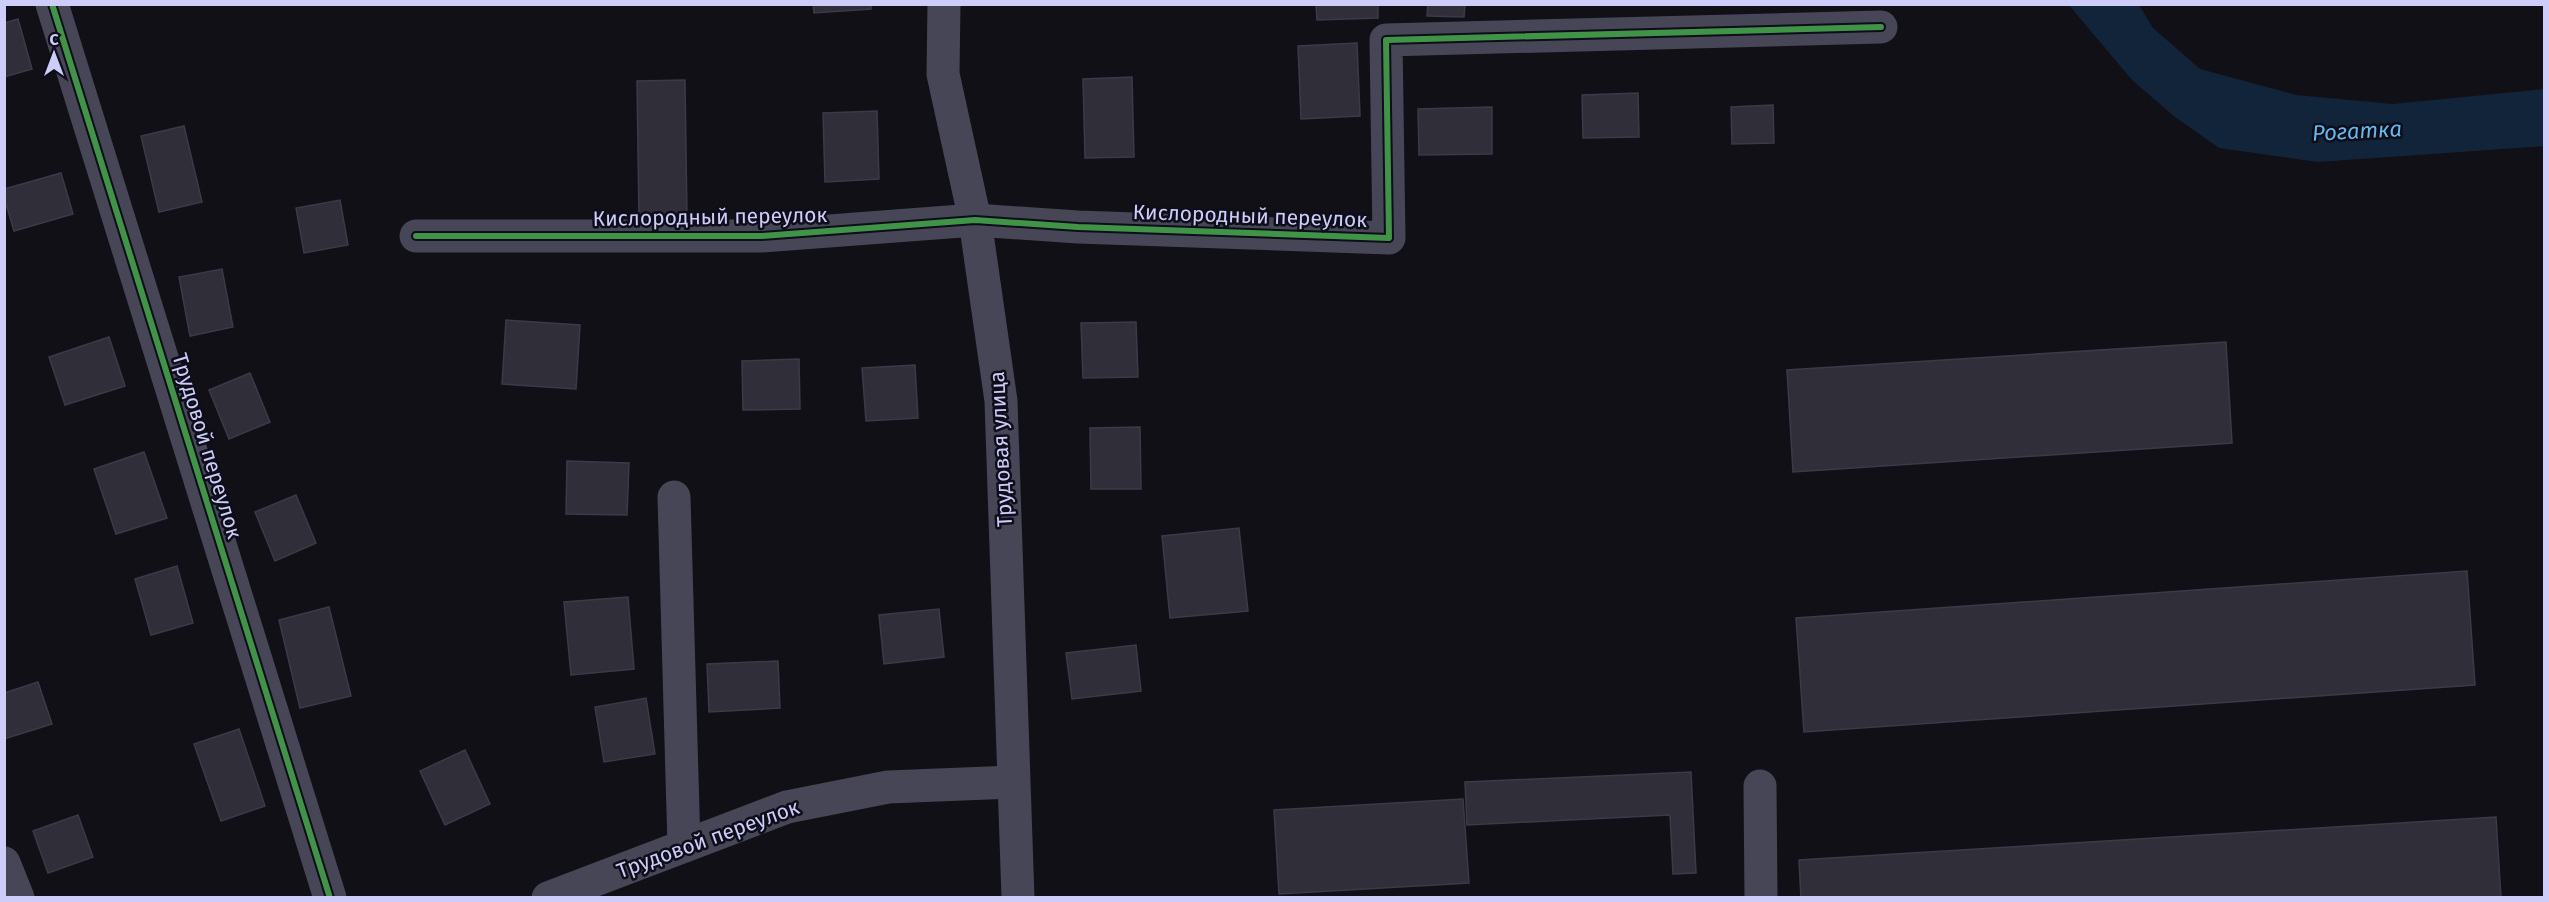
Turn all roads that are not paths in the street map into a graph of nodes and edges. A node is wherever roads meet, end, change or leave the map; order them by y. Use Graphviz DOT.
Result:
graph roads {
  1 [pos="52,4"];
  2 [pos="944,4"];
  3 [pos="1881,27"];
  4 [pos="975,220"];
  5 [pos="416,236"];
  6 [pos="674,497"];
  7 [pos="1013,782"];
  8 [pos="1760,786"];
  9 [pos="684,846"];
  10 [pos="4,863"];
  11 [pos="18,897"];
  12 [pos="330,897"];
  13 [pos="548,897"];
  14 [pos="1018,897"];
  15 [pos="1761,897"];
  1 -- 12 [label="street, Трудовой переулок"];
  2 -- 4 [label="street, Трудовая улица"];
  3 -- 4 [label="street, Кислородный переулок"];
  4 -- 5 [label="street, Кислородный переулок"];
  4 -- 7 [label="street, Трудовая улица"];
  6 -- 9 [label="street"];
  7 -- 9 [label="street, Трудовой переулок"];
  7 -- 14 [label="street, Трудовая улица"];
  8 -- 15 [label="street"];
  9 -- 13 [label="street, Трудовой переулок"];
  10 -- 11 [label="street"];
}
